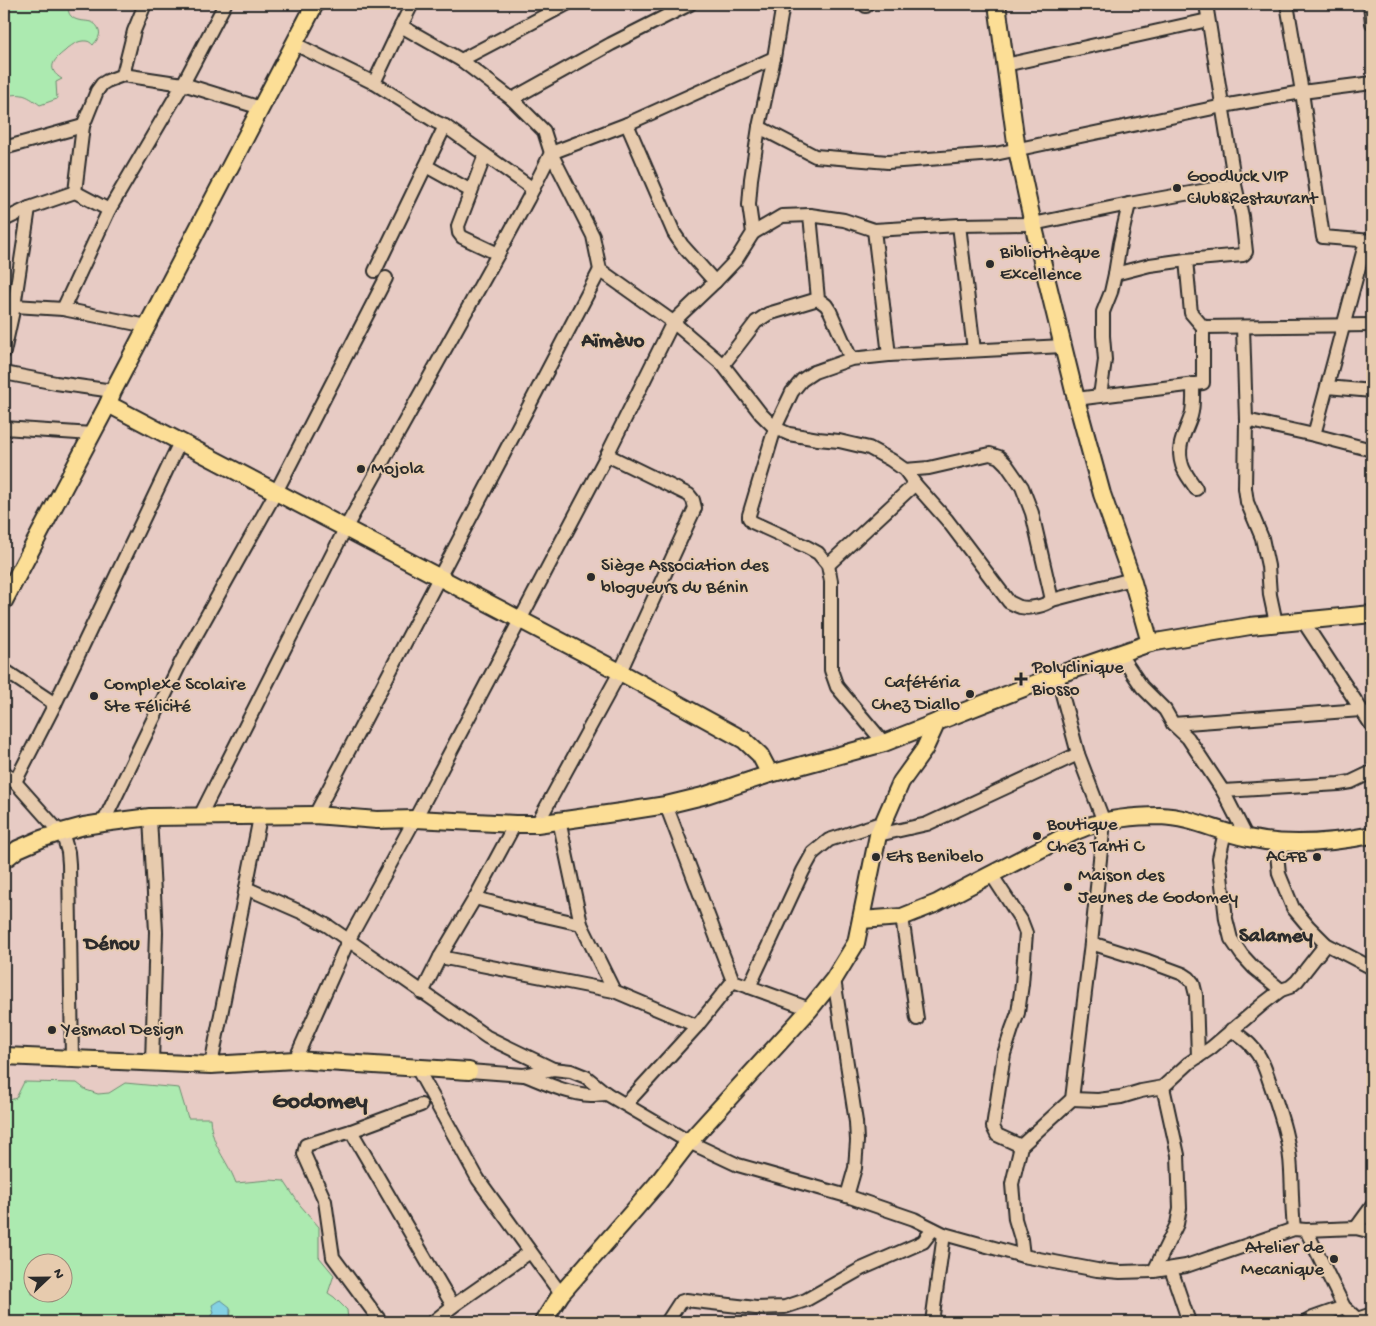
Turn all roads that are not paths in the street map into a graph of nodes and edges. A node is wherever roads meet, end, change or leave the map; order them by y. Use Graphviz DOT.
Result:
graph roads {
  1 [pos="145,4"];
  2 [pos="225,4"];
  3 [pos="315,4"];
  4 [pos="412,4"];
  5 [pos="567,4"];
  6 [pos="690,4"];
  7 [pos="783,4"];
  8 [pos="997,4"];
  9 [pos="1206,4"];
  10 [pos="1287,4"];
  11 [pos="1370,4"];
  12 [pos="1208,20"];
  13 [pos="1372,22"];
  14 [pos="402,26"];
  15 [pos="294,44"];
  16 [pos="774,58"];
  17 [pos="461,60"];
  18 [pos="1005,65"];
  19 [pos="123,75"];
  20 [pos="374,83"];
  21 [pos="1372,83"];
  22 [pos="183,84"];
  23 [pos="1302,92"];
  24 [pos="512,99"];
  25 [pos="1223,106"];
  26 [pos="262,108"];
  27 [pos="627,124"];
  28 [pos="83,126"];
  29 [pos="445,126"];
  30 [pos="759,127"];
  31 [pos="4,148"];
  32 [pos="1017,150"];
  33 [pos="550,153"];
  34 [pos="485,155"];
  35 [pos="426,166"];
  36 [pos="1235,185"];
  37 [pos="533,189"];
  38 [pos="471,191"];
  39 [pos="75,192"];
  40 [pos="1129,204"];
  41 [pos="29,208"];
  42 [pos="109,210"];
  43 [pos="810,215"];
  44 [pos="4,220"];
  45 [pos="1033,224"];
  46 [pos="959,226"];
  47 [pos="874,230"];
  48 [pos="753,233"];
  49 [pos="1369,241"];
  50 [pos="498,254"];
  51 [pos="1186,260"];
  52 [pos="600,270"];
  53 [pos="1116,274"];
  54 [pos="715,282"];
  55 [pos="818,299"];
  56 [pos="14,306"];
  57 [pos="63,309"];
  58 [pos="673,322"];
  59 [pos="1372,325"];
  60 [pos="146,326"];
  61 [pos="1343,326"];
  62 [pos="1203,327"];
  63 [pos="1243,327"];
  64 [pos="1063,346"];
  65 [pos="974,350"];
  66 [pos="4,352"];
  67 [pos="888,355"];
  68 [pos="851,359"];
  69 [pos="723,365"];
  70 [pos="4,373"];
  71 [pos="1193,384"];
  72 [pos="1327,387"];
  73 [pos="1372,391"];
  74 [pos="1100,396"];
  75 [pos="111,397"];
  76 [pos="1076,399"];
  77 [pos="1246,420"];
  78 [pos="4,428"];
  79 [pos="775,428"];
  80 [pos="92,434"];
  81 [pos="1314,435"];
  82 [pos="180,442"];
  83 [pos="1372,450"];
  84 [pos="607,456"];
  85 [pos="905,470"];
  86 [pos="915,484"];
  87 [pos="1196,489"];
  88 [pos="276,492"];
  89 [pos="345,529"];
  90 [pos="828,565"];
  91 [pos="439,578"];
  92 [pos="1132,579"];
  93 [pos="4,600"];
  94 [pos="1052,600"];
  95 [pos="1372,614"];
  96 [pos="520,620"];
  97 [pos="1303,621"];
  98 [pos="1276,623"];
  99 [pos="1150,642"];
  100 [pos="1120,653"];
  101 [pos="4,670"];
  102 [pos="620,672"];
  103 [pos="1057,675"];
  104 [pos="56,704"];
  105 [pos="1361,710"];
  106 [pos="937,722"];
  107 [pos="1173,724"];
  108 [pos="1372,726"];
  109 [pos="884,744"];
  110 [pos="1078,754"];
  111 [pos="4,772"];
  112 [pos="1372,772"];
  113 [pos="770,774"];
  114 [pos="15,782"];
  115 [pos="1223,791"];
  116 [pos="666,805"];
  117 [pos="315,815"];
  118 [pos="200,816"];
  119 [pos="150,817"];
  120 [pos="260,817"];
  121 [pos="415,819"];
  122 [pos="559,820"];
  123 [pos="1104,822"];
  124 [pos="103,823"];
  125 [pos="515,824"];
  126 [pos="537,824"];
  127 [pos="881,829"];
  128 [pos="62,832"];
  129 [pos="1225,832"];
  130 [pos="1372,835"];
  131 [pos="1247,838"];
  132 [pos="1276,843"];
  133 [pos="4,860"];
  134 [pos="991,874"];
  135 [pos="246,888"];
  136 [pos="475,898"];
  137 [pos="902,916"];
  138 [pos="861,920"];
  139 [pos="581,924"];
  140 [pos="348,941"];
  141 [pos="1091,943"];
  142 [pos="1326,944"];
  143 [pos="440,957"];
  144 [pos="1372,968"];
  145 [pos="834,979"];
  146 [pos="734,981"];
  147 [pos="749,987"];
  148 [pos="614,990"];
  149 [pos="1281,990"];
  150 [pos="422,993"];
  151 [pos="810,1009"];
  152 [pos="918,1019"];
  153 [pos="697,1026"];
  154 [pos="1231,1030"];
  155 [pos="4,1056"];
  156 [pos="1198,1057"];
  157 [pos="72,1059"];
  158 [pos="295,1060"];
  159 [pos="152,1062"];
  160 [pos="211,1065"];
  161 [pos="417,1068"];
  162 [pos="553,1069"];
  163 [pos="469,1071"];
  164 [pos="524,1075"];
  165 [pos="1163,1087"];
  166 [pos="607,1094"];
  167 [pos="1072,1100"];
  168 [pos="626,1104"];
  169 [pos="421,1105"];
  170 [pos="351,1131"];
  171 [pos="689,1142"];
  172 [pos="1021,1146"];
  173 [pos="847,1196"];
  174 [pos="1372,1206"];
  175 [pos="1356,1228"];
  176 [pos="1300,1229"];
  177 [pos="939,1231"];
  178 [pos="1372,1232"];
  179 [pos="530,1252"];
  180 [pos="1023,1256"];
  181 [pos="1171,1269"];
  182 [pos="1154,1271"];
  183 [pos="561,1294"];
  184 [pos="453,1306"];
  185 [pos="1344,1307"];
  186 [pos="1372,1314"];
  187 [pos="1357,1320"];
  188 [pos="381,1322"];
  189 [pos="432,1322"];
  190 [pos="543,1322"];
  191 [pos="667,1322"];
  192 [pos="932,1322"];
  193 [pos="1189,1322"];
  194 [pos="1306,1322"];
  1 -- 19 [label="street"];
  2 -- 22 [label="street"];
  3 -- 15 [label="main road"];
  4 -- 14 [label="street"];
  5 -- 17 [label="street"];
  6 -- 24 [label="street"];
  7 -- 16 [label="street"];
  8 -- 18 [label="main road"];
  9 -- 12 [label="street"];
  10 -- 23 [label="street"];
  11 -- 13 [label="street"];
  12 -- 18 [label="street"];
  12 -- 25 [label="street"];
  14 -- 17 [label="street"];
  14 -- 20 [label="street"];
  15 -- 20 [label="street"];
  15 -- 26 [label="main road"];
  16 -- 27 [label="street"];
  16 -- 30 [label="street"];
  17 -- 24 [label="street"];
  18 -- 32 [label="main road"];
  19 -- 22 [label="street"];
  19 -- 28 [label="street"];
  20 -- 29 [label="street"];
  21 -- 23 [label="street"];
  22 -- 26 [label="street"];
  22 -- 42 [label="street"];
  23 -- 25 [label="street"];
  23 -- 49 [label="street"];
  24 -- 33 [label="street"];
  25 -- 32 [label="street"];
  25 -- 36 [label="street"];
  26 -- 60 [label="main road"];
  27 -- 33 [label="street"];
  27 -- 54 [label="street"];
  28 -- 31 [label="street"];
  28 -- 39 [label="street"];
  29 -- 34 [label="street"];
  29 -- 35 [label="street"];
  30 -- 32 [label="street"];
  30 -- 48 [label="street"];
  32 -- 45 [label="main road"];
  33 -- 37 [label="street"];
  33 -- 52 [label="street"];
  34 -- 37 [label="street"];
  34 -- 38 [label="street"];
  35 -- 38 [label="street"];
  35 -- 88 [label="street"];
  36 -- 40 [label="street"];
  36 -- 51 [label="street"];
  37 -- 50 [label="street"];
  38 -- 50 [label="street"];
  39 -- 41 [label="street"];
  39 -- 42 [label="street"];
  40 -- 45 [label="street"];
  40 -- 53 [label="street"];
  41 -- 44 [label="street"];
  41 -- 56 [label="street"];
  42 -- 57 [label="street"];
  43 -- 47 [label="street"];
  43 -- 48 [label="street"];
  43 -- 55 [label="street"];
  45 -- 46 [label="street"];
  45 -- 64 [label="main road"];
  46 -- 47 [label="street"];
  46 -- 65 [label="street"];
  47 -- 67 [label="street"];
  48 -- 54 [label="street"];
  49 -- 61 [label="street"];
  50 -- 89 [label="street"];
  51 -- 53 [label="street"];
  51 -- 62 [label="street"];
  52 -- 58 [label="street"];
  52 -- 91 [label="street"];
  53 -- 74 [label="street"];
  54 -- 58 [label="street"];
  55 -- 68 [label="street"];
  55 -- 69 [label="street"];
  56 -- 57 [label="street"];
  56 -- 66 [label="street"];
  57 -- 60 [label="street"];
  58 -- 69 [label="street"];
  58 -- 84 [label="street"];
  59 -- 61 [label="street"];
  60 -- 75 [label="main road"];
  61 -- 63 [label="street"];
  61 -- 72 [label="street"];
  62 -- 63 [label="street"];
  62 -- 71 [label="street"];
  63 -- 77 [label="street"];
  64 -- 65 [label="street"];
  64 -- 76 [label="main road"];
  65 -- 67 [label="street"];
  67 -- 68 [label="street"];
  68 -- 79 [label="street"];
  69 -- 79 [label="street"];
  70 -- 75 [label="street"];
  71 -- 74 [label="street"];
  71 -- 87 [label="street"];
  72 -- 73 [label="street"];
  72 -- 81 [label="street"];
  74 -- 76 [label="street"];
  75 -- 80 [label="main road"];
  75 -- 82 [label="main road"];
  76 -- 92 [label="main road"];
  77 -- 81 [label="street"];
  77 -- 98 [label="street"];
  78 -- 80 [label="street"];
  79 -- 85 [label="street"];
  79 -- 90 [label="street"];
  80 -- 93 [label="main road"];
  81 -- 83 [label="street"];
  82 -- 88 [label="main road"];
  82 -- 104 [label="street"];
  84 -- 96 [label="street"];
  84 -- 102 [label="street"];
  85 -- 86 [label="street"];
  85 -- 94 [label="street"];
  86 -- 90 [label="street"];
  86 -- 94 [label="street"];
  88 -- 89 [label="main road"];
  88 -- 124 [label="street"];
  89 -- 91 [label="main road"];
  89 -- 118 [label="street"];
  90 -- 109 [label="street"];
  91 -- 96 [label="main road"];
  91 -- 117 [label="street"];
  92 -- 94 [label="street"];
  92 -- 99 [label="main road"];
  95 -- 97 [label="main road"];
  96 -- 102 [label="main road"];
  96 -- 121 [label="street"];
  97 -- 98 [label="main road"];
  97 -- 105 [label="street"];
  98 -- 99 [label="main road"];
  99 -- 100 [label="main road"];
  100 -- 103 [label="main road"];
  100 -- 107 [label="street"];
  101 -- 104 [label="street"];
  102 -- 113 [label="main road"];
  102 -- 126 [label="street"];
  103 -- 106 [label="main road"];
  103 -- 110 [label="street"];
  104 -- 114 [label="street"];
  105 -- 107 [label="street"];
  105 -- 108 [label="street"];
  106 -- 109 [label="main road"];
  106 -- 127 [label="main road"];
  107 -- 115 [label="street"];
  109 -- 113 [label="main road"];
  110 -- 123 [label="street"];
  110 -- 127 [label="street"];
  111 -- 114 [label="street"];
  112 -- 115 [label="street"];
  113 -- 116 [label="main road"];
  114 -- 128 [label="street"];
  115 -- 131 [label="street"];
  116 -- 122 [label="main road"];
  116 -- 146 [label="street"];
  117 -- 120 [label="main road"];
  117 -- 121 [label="main road"];
  118 -- 119 [label="main road"];
  118 -- 120 [label="main road"];
  119 -- 124 [label="main road"];
  119 -- 159 [label="street"];
  120 -- 135 [label="street"];
  121 -- 125 [label="main road"];
  121 -- 140 [label="street"];
  122 -- 126 [label="main road"];
  122 -- 139 [label="street"];
  123 -- 129 [label="main road"];
  123 -- 134 [label="main road"];
  123 -- 141 [label="street"];
  124 -- 128 [label="main road"];
  125 -- 126 [label="main road"];
  125 -- 136 [label="street"];
  127 -- 138 [label="main road"];
  127 -- 147 [label="street"];
  128 -- 133 [label="main road"];
  128 -- 157 [label="street"];
  129 -- 131 [label="main road"];
  129 -- 149 [label="street"];
  130 -- 132 [label="main road"];
  131 -- 132 [label="main road"];
  132 -- 142 [label="street"];
  134 -- 137 [label="main road"];
  134 -- 172 [label="street"];
  135 -- 140 [label="street"];
  135 -- 160 [label="street"];
  136 -- 139 [label="street"];
  136 -- 143 [label="street"];
  137 -- 138 [label="main road"];
  137 -- 152 [label="street"];
  138 -- 145 [label="main road"];
  139 -- 148 [label="street"];
  140 -- 150 [label="street"];
  140 -- 158 [label="street"];
  141 -- 156 [label="street"];
  141 -- 167 [label="street"];
  142 -- 144 [label="street"];
  142 -- 149 [label="street"];
  143 -- 148 [label="street"];
  143 -- 150 [label="street"];
  145 -- 151 [label="main road"];
  145 -- 173 [label="street"];
  146 -- 147 [label="street"];
  146 -- 153 [label="street"];
  147 -- 151 [label="street"];
  148 -- 153 [label="street"];
  149 -- 154 [label="street"];
  150 -- 162 [label="street"];
  151 -- 171 [label="main road"];
  153 -- 168 [label="street"];
  154 -- 156 [label="street"];
  154 -- 176 [label="street"];
  155 -- 157 [label="main road"];
  156 -- 165 [label="street"];
  157 -- 159 [label="main road"];
  158 -- 160 [label="main road"];
  158 -- 161 [label="main road"];
  159 -- 160 [label="main road"];
  161 -- 163 [label="main road"];
  161 -- 179 [label="street"];
  162 -- 164 [label="street"];
  162 -- 166 [label="street"];
  163 -- 164 [label="street"];
  164 -- 166 [label="street"];
  165 -- 167 [label="street"];
  165 -- 182 [label="street"];
  166 -- 168 [label="street"];
  167 -- 172 [label="street"];
  168 -- 171 [label="street"];
  169 -- 170 [label="street"];
  170 -- 184 [label="street"];
  170 -- 188 [label="street"];
  171 -- 173 [label="street"];
  171 -- 183 [label="main road"];
  172 -- 180 [label="street"];
  173 -- 177 [label="street"];
  174 -- 175 [label="street"];
  175 -- 176 [label="street"];
  175 -- 178 [label="street"];
  176 -- 181 [label="street"];
  176 -- 185 [label="street"];
  177 -- 180 [label="street"];
  177 -- 191 [label="street"];
  177 -- 192 [label="street"];
  179 -- 183 [label="street"];
  179 -- 184 [label="street"];
  180 -- 182 [label="street"];
  181 -- 182 [label="street"];
  181 -- 193 [label="street"];
  183 -- 190 [label="main road"];
  184 -- 189 [label="street"];
  185 -- 187 [label="street"];
  185 -- 194 [label="street"];
  186 -- 187 [label="street"];
}
